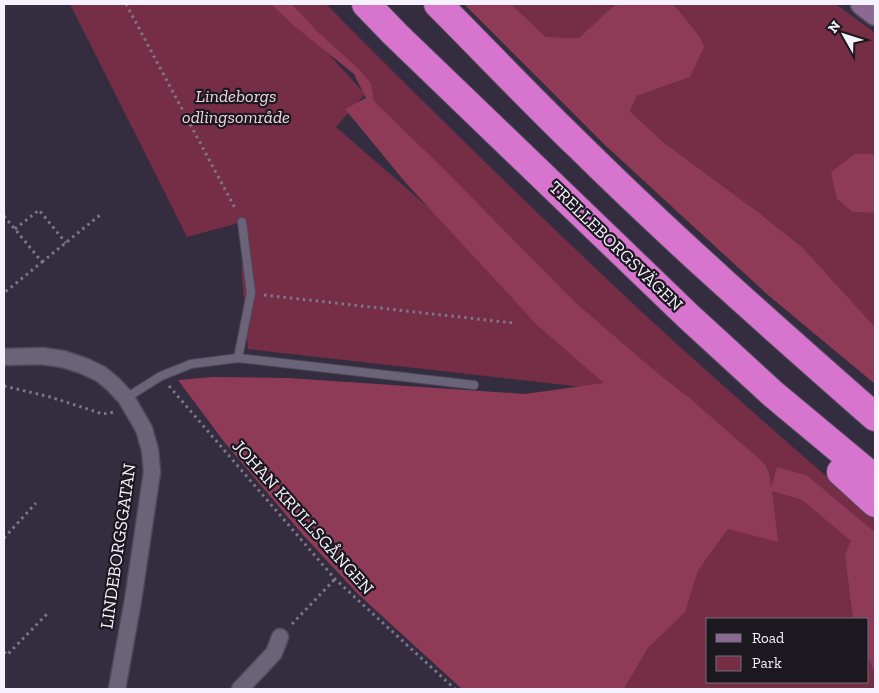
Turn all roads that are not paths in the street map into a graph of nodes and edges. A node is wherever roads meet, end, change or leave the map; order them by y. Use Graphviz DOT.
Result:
graph roads {
  1 [pos="366,4"];
  2 [pos="438,4"];
  3 [pos="862,4"];
  4 [pos="875,14"];
  5 [pos="242,222"];
  6 [pos="4,357"];
  7 [pos="238,358"];
  8 [pos="474,385"];
  9 [pos="773,394"];
  10 [pos="126,398"];
  11 [pos="875,417"];
  12 [pos="875,479"];
  13 [pos="875,503"];
  14 [pos="280,637"];
  15 [pos="116,689"];
  16 [pos="240,689"];
  1 -- 9 [label="highway, TRELLEBORGSVÄGEN"];
  2 -- 11 [label="highway"];
  3 -- 4 [label="street"];
  5 -- 7 [label="lane"];
  6 -- 10 [label="street, LINDEBORGSGATAN"];
  7 -- 8 [label="lane"];
  7 -- 10 [label="lane"];
  9 -- 12 [label="highway, TRELLEBORGSVÄGEN"];
  9 -- 13 [label="highway"];
  10 -- 15 [label="street, LINDEBORGSGATAN"];
  14 -- 16 [label="street"];
}
